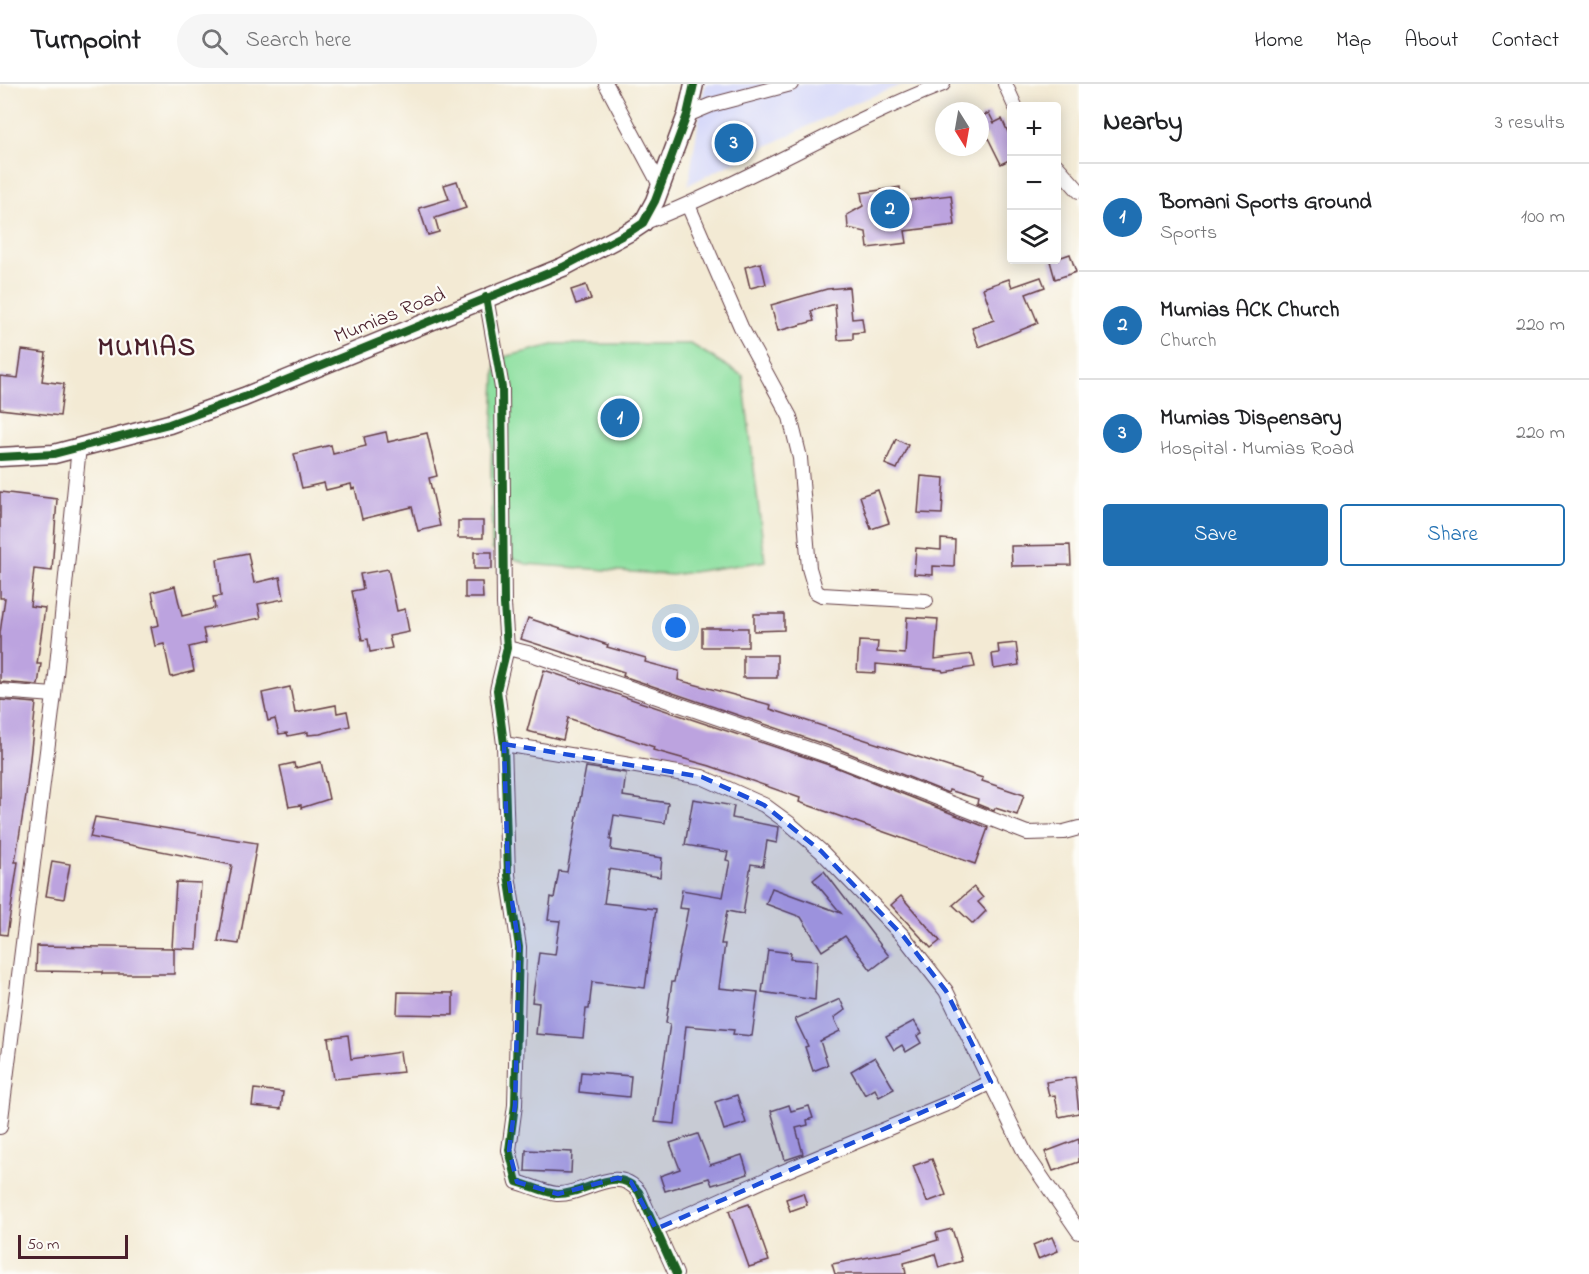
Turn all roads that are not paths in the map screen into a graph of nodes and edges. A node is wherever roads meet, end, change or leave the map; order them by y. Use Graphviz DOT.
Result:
graph roads {
  1 [pos="606,84"];
  2 [pos="694,84"];
  3 [pos="791,84"];
  4 [pos="943,84"];
  5 [pos="1005,84"];
  6 [pos="1013,102"];
  7 [pos="687,115"];
  8 [pos="1061,171"];
  9 [pos="660,187"];
  10 [pos="1079,191"];
  11 [pos="688,205"];
  12 [pos="643,223"];
  13 [pos="486,297"];
  14 [pos="79,447"];
  15 [pos="0,457"];
  16 [pos="926,601"];
  17 [pos="507,648"];
  18 [pos="0,691"];
  19 [pos="54,695"];
  20 [pos="504,744"];
  21 [pos="1079,828"];
  22 [pos="991,1082"];
  23 [pos="0,1128"];
  24 [pos="656,1229"];
  25 [pos="1079,1232"];
  26 [pos="676,1274"];
  1 -- 9 [label="street"];
  2 -- 7 [label="street"];
  3 -- 7 [label="street"];
  4 -- 11 [label="street"];
  5 -- 6 [label="street"];
  7 -- 9 [label="street"];
  8 -- 10 [label="street"];
  9 -- 12 [label="street"];
  11 -- 12 [label="street"];
  11 -- 16 [label="street"];
  12 -- 13 [label="street, Mumias Road"];
  13 -- 14 [label="street, Mumias Road"];
  13 -- 17 [label="street"];
  14 -- 15 [label="street, Mumias Road"];
  14 -- 19 [label="street"];
  17 -- 20 [label="street"];
  17 -- 21 [label="street"];
  18 -- 19 [label="street"];
  19 -- 23 [label="street"];
  20 -- 22 [label="street"];
  20 -- 24 [label="street"];
  22 -- 24 [label="street"];
  22 -- 25 [label="street"];
  24 -- 26 [label="street"];
}
